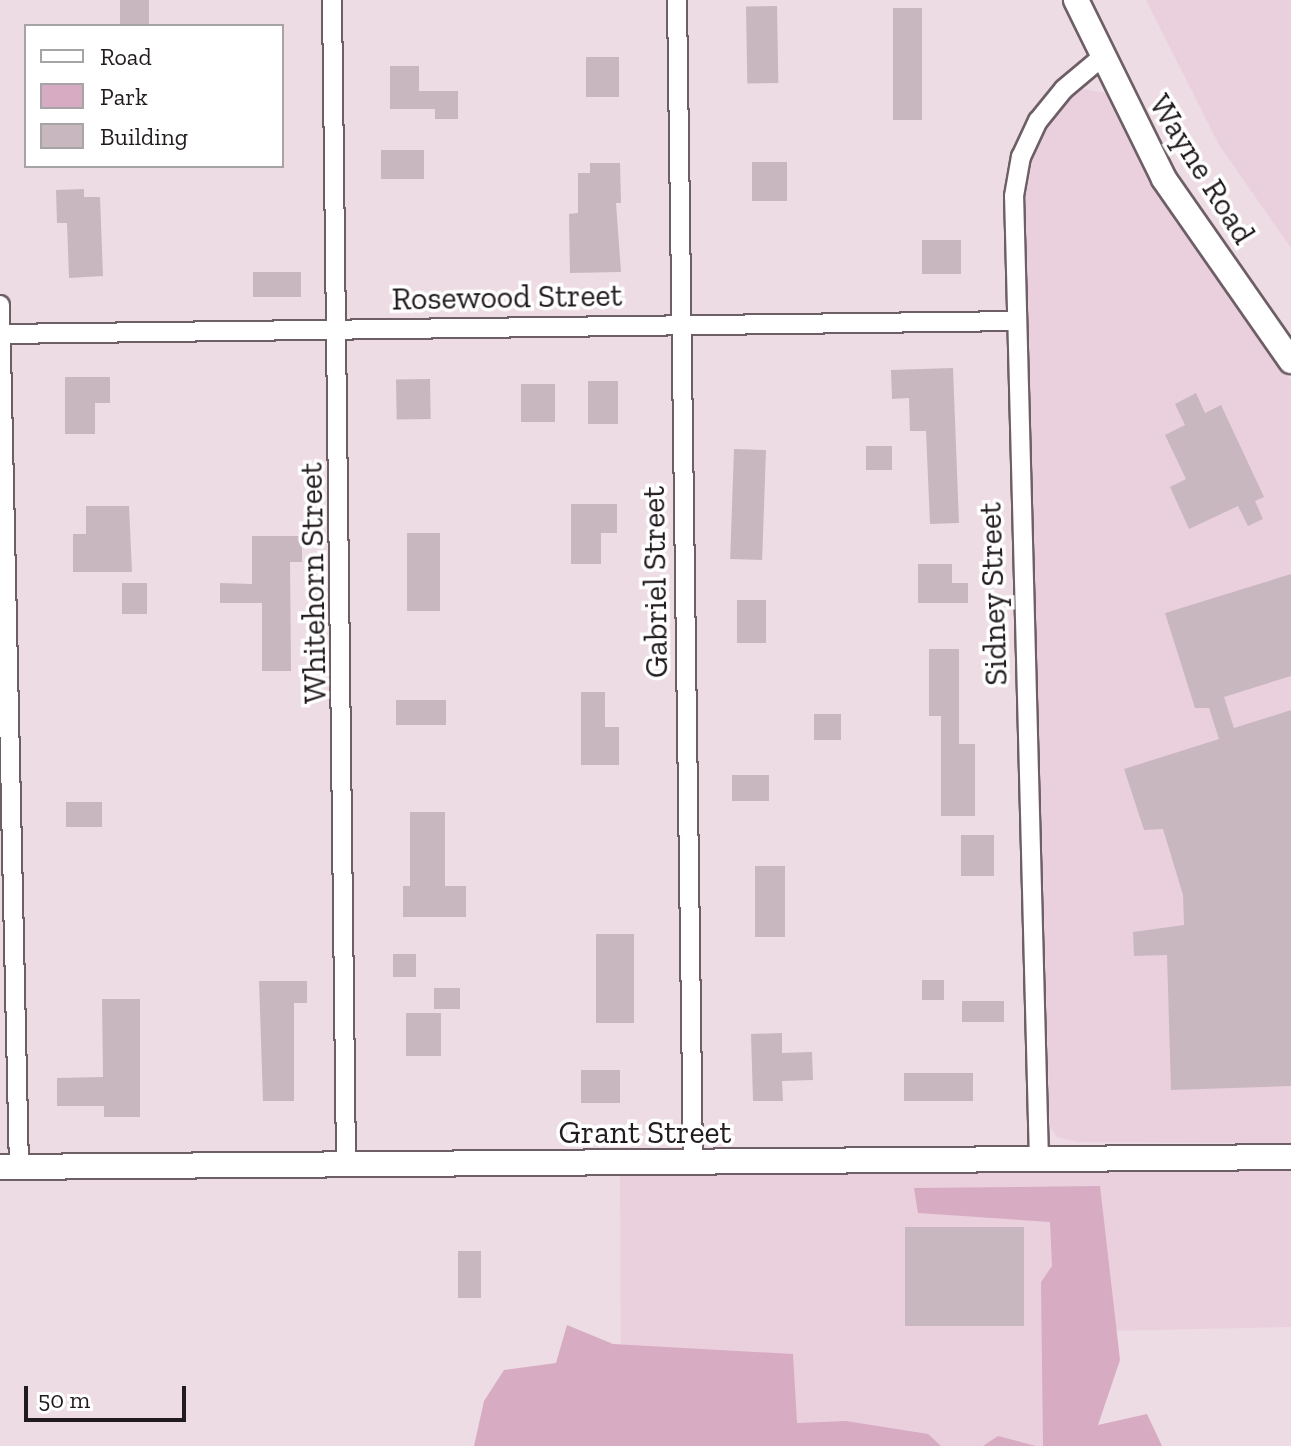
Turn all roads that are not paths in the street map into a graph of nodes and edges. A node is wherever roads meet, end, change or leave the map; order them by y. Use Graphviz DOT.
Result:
graph roads {
  1 [pos="332,0"];
  2 [pos="677,0"];
  3 [pos="1076,0"];
  4 [pos="1101,58"];
  5 [pos="0,305"];
  6 [pos="1015,321"];
  7 [pos="681,324"];
  8 [pos="338,330"];
  9 [pos="0,334"];
  10 [pos="1291,361"];
  11 [pos="1291,1157"];
  12 [pos="1039,1161"];
  13 [pos="693,1163"];
  14 [pos="346,1165"];
  15 [pos="10,1166"];
  1 -- 8 [label="street, Whitehorn Street"];
  2 -- 7 [label="street, Gabriel Street"];
  3 -- 4 [label="street, Wayne Road"];
  4 -- 6 [label="street, Sidney Street"];
  4 -- 10 [label="street, Wayne Road"];
  5 -- 9 [label="street"];
  6 -- 7 [label="street, Rosewood Street"];
  6 -- 12 [label="street, Sidney Street"];
  7 -- 8 [label="street, Rosewood Street"];
  7 -- 13 [label="street, Gabriel Street"];
  8 -- 9 [label="street, Rosewood Street"];
  8 -- 14 [label="street, Whitehorn Street"];
  9 -- 15 [label="street"];
  11 -- 12 [label="street, Grant Street"];
  12 -- 13 [label="street, Grant Street"];
  13 -- 14 [label="street, Grant Street"];
  14 -- 15 [label="street, Grant Street"];
}
